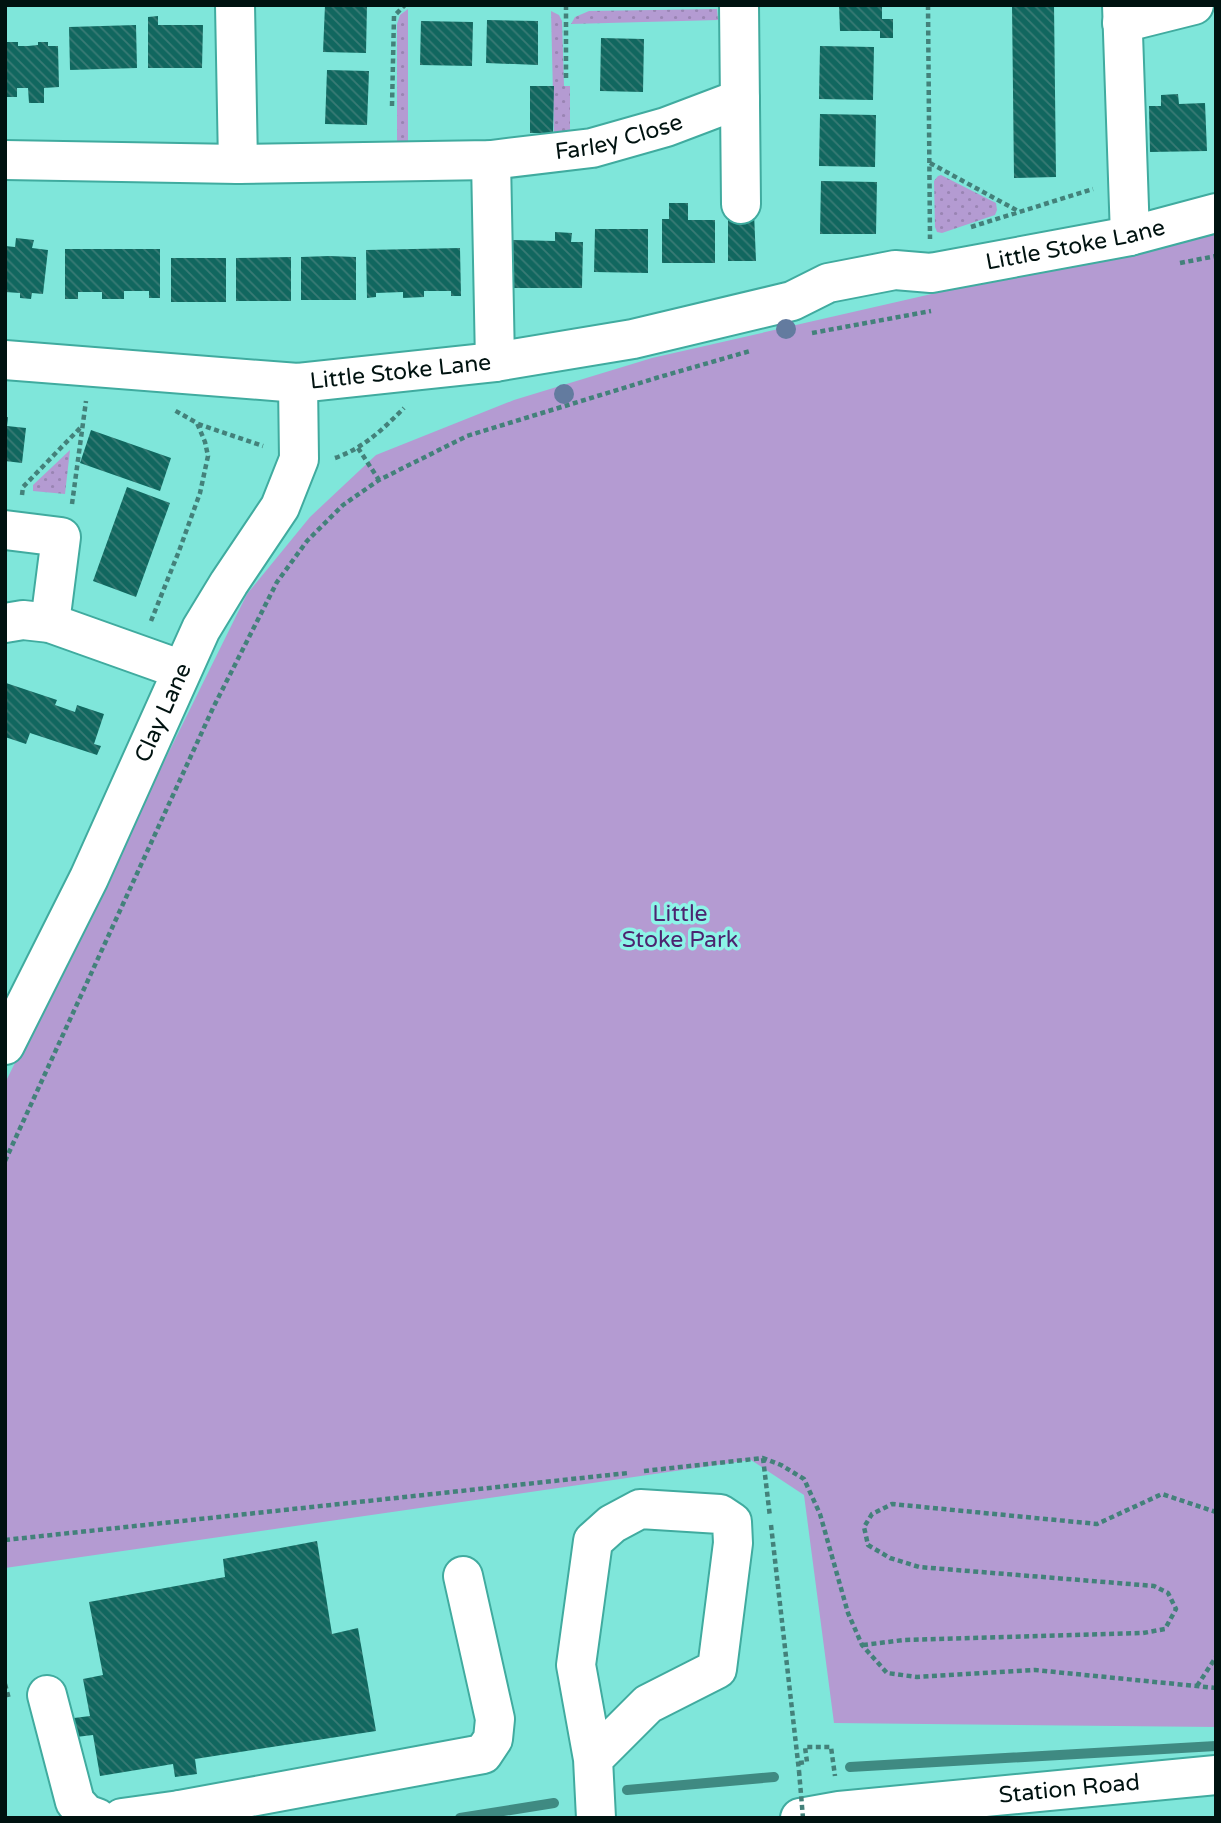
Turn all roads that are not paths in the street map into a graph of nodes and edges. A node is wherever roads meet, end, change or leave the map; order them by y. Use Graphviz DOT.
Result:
graph roads {
  1 [pos="235,5"];
  2 [pos="739,5"];
  3 [pos="1194,5"];
  4 [pos="1122,14"];
  5 [pos="740,99"];
  6 [pos="5,160"];
  7 [pos="491,160"];
  8 [pos="239,164"];
  9 [pos="741,204"];
  10 [pos="1216,213"];
  11 [pos="1130,236"];
  12 [pos="5,360"];
  13 [pos="495,362"];
  14 [pos="298,383"];
  15 [pos="11,530"];
  16 [pos="5,623"];
  17 [pos="50,623"];
  18 [pos="182,670"];
  19 [pos="5,1045"];
  20 [pos="463,1576"];
  21 [pos="47,1695"];
  22 [pos="593,1759"];
  23 [pos="1216,1775"];
  24 [pos="180,1814"];
  25 [pos="814,1816"];
  26 [pos="97,1818"];
  27 [pos="122,1818"];
  28 [pos="596,1818"];
  1 -- 8 [label="street"];
  2 -- 5 [label="street"];
  3 -- 4 [label="street"];
  4 -- 11 [label="street"];
  5 -- 7 [label="street, Farley Close"];
  5 -- 9 [label="street"];
  6 -- 8 [label="street, Farley Close"];
  7 -- 8 [label="street, Farley Close"];
  7 -- 13 [label="street"];
  10 -- 11 [label="street, Little Stoke Lane"];
  11 -- 13 [label="street, Little Stoke Lane"];
  12 -- 14 [label="street, Little Stoke Lane"];
  13 -- 14 [label="street, Little Stoke Lane"];
  14 -- 18 [label="street, Clay Lane"];
  15 -- 17 [label="street"];
  16 -- 17 [label="street"];
  17 -- 18 [label="street"];
  18 -- 19 [label="street, Clay Lane"];
  20 -- 24 [label="street"];
  21 -- 26 [label="street"];
  22 -- 22 [label="street"];
  22 -- 28 [label="street"];
  23 -- 25 [label="street, Station Road"];
  24 -- 27 [label="street"];
}
